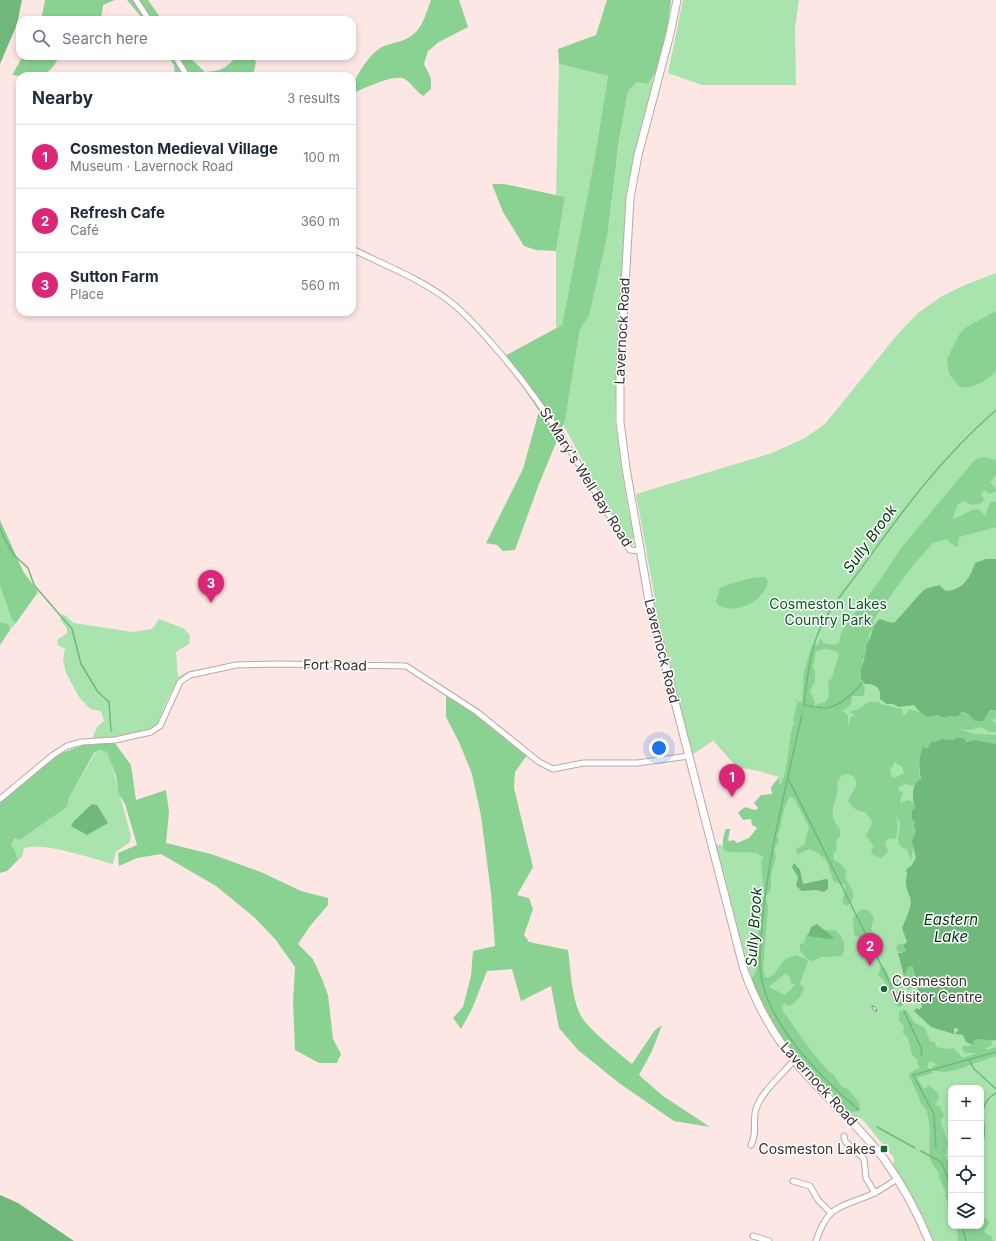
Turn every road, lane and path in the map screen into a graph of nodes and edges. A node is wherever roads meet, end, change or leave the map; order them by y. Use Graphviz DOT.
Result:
graph roads {
  1 [pos="136,0"];
  2 [pos="677,0"];
  3 [pos="146,16"];
  4 [pos="177,60"];
  5 [pos="185,72"];
  6 [pos="356,251"];
  7 [pos="640,551"];
  8 [pos="689,756"];
  9 [pos="0,799"];
  10 [pos="794,1060"];
  11 [pos="844,1136"];
  12 [pos="751,1144"];
  13 [pos="897,1179"];
  14 [pos="793,1181"];
  15 [pos="874,1193"];
  16 [pos="831,1213"];
  17 [pos="753,1236"];
  18 [pos="761,1240"];
  19 [pos="768,1241"];
  20 [pos="816,1241"];
  21 [pos="929,1241"];
  1 -- 3 [label="street"];
  2 -- 7 [label="main road, Lavernock Road"];
  4 -- 5 [label="street"];
  6 -- 7 [label="street, St Mary's Well Bay Road"];
  7 -- 8 [label="main road, Lavernock Road"];
  8 -- 9 [label="street, Fort Road"];
  8 -- 10 [label="main road, Lavernock Road"];
  10 -- 12 [label="street"];
  10 -- 13 [label="main road, Lavernock Road"];
  11 -- 15 [label="street"];
  13 -- 15 [label="street"];
  13 -- 21 [label="main road, Lavernock Road"];
  14 -- 16 [label="street"];
  15 -- 16 [label="street"];
  16 -- 20 [label="street"];
  17 -- 18 [label="street"];
  18 -- 19 [label="street"];
}
